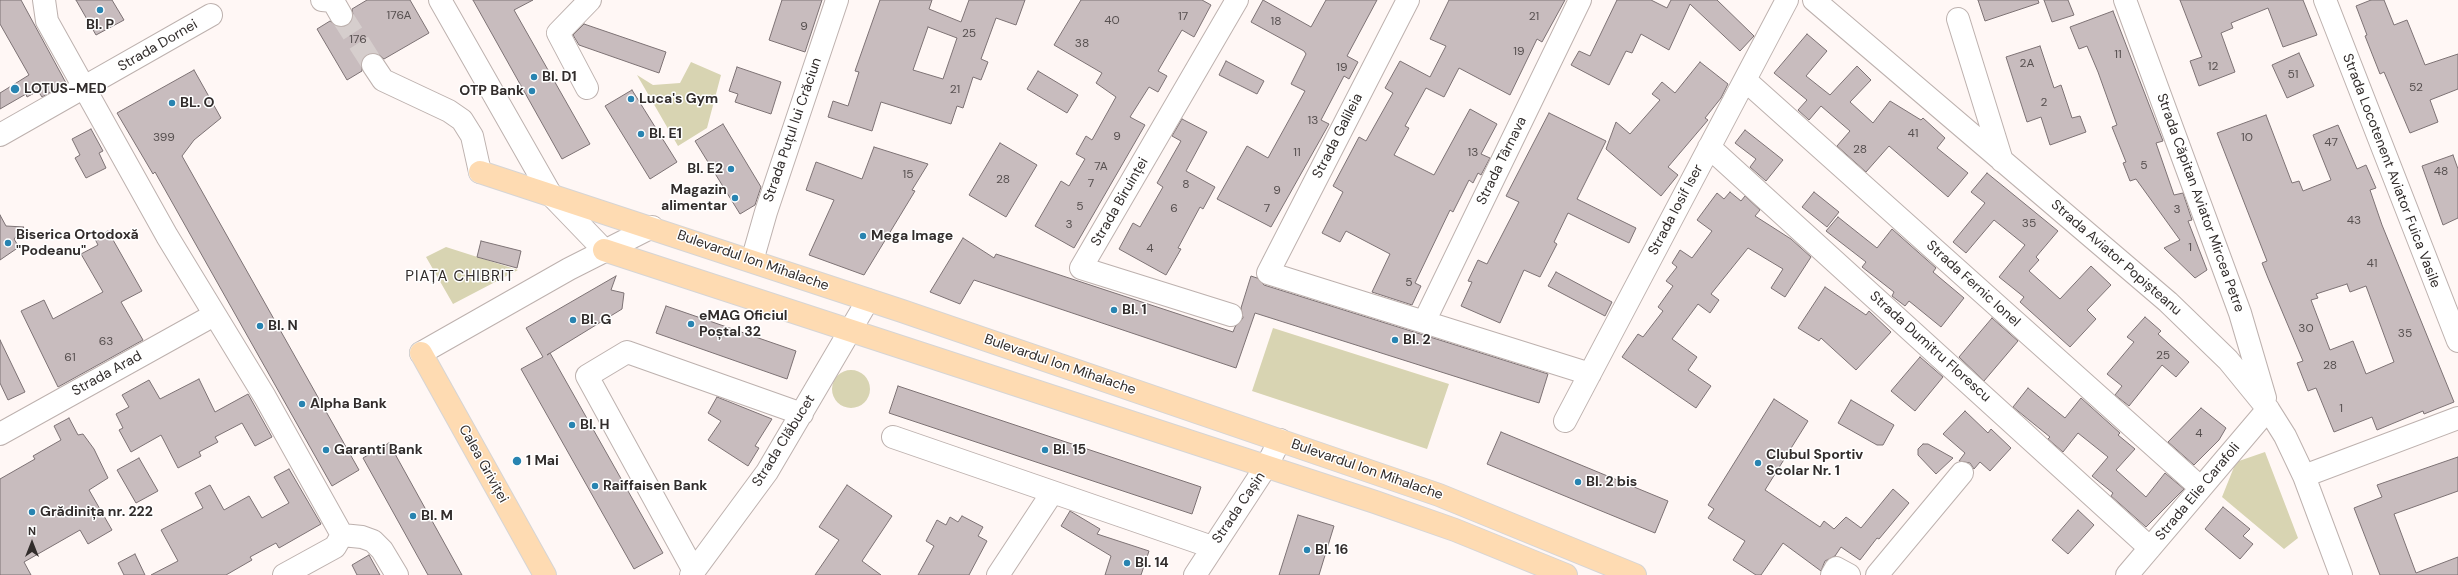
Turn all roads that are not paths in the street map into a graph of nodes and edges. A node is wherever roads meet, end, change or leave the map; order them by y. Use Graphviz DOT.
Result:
graph roads {
  1 [pos="44,0"];
  2 [pos="440,0"];
  3 [pos="590,0"];
  4 [pos="837,0"];
  5 [pos="1237,0"];
  6 [pos="1408,0"];
  7 [pos="1580,0"];
  8 [pos="1787,0"];
  9 [pos="1814,0"];
  10 [pos="2125,0"];
  11 [pos="2325,0"];
  12 [pos="211,15"];
  13 [pos="1958,19"];
  14 [pos="373,65"];
  15 [pos="1745,80"];
  16 [pos="85,88"];
  17 [pos="587,88"];
  18 [pos="0,135"];
  19 [pos="1709,147"];
  20 [pos="2002,161"];
  21 [pos="480,172"];
  22 [pos="551,194"];
  23 [pos="652,227"];
  24 [pos="604,250"];
  25 [pos="752,261"];
  26 [pos="868,300"];
  27 [pos="214,315"];
  28 [pos="1231,315"];
  29 [pos="1424,322"];
  30 [pos="850,330"];
  31 [pos="2458,341"];
  32 [pos="421,353"];
  33 [pos="1590,374"];
  34 [pos="2268,409"];
  35 [pos="802,414"];
  36 [pos="2458,418"];
  37 [pos="1565,421"];
  38 [pos="0,434"];
  39 [pos="893,437"];
  40 [pos="1280,440"];
  41 [pos="1268,465"];
  42 [pos="1962,473"];
  43 [pos="2304,476"];
  44 [pos="2201,488"];
  45 [pos="1052,493"];
  46 [pos="342,534"];
  47 [pos="1212,548"];
  48 [pos="2150,548"];
  49 [pos="692,573"];
  50 [pos="284,575"];
  51 [pos="396,575"];
  52 [pos="545,575"];
  53 [pos="998,575"];
  54 [pos="1195,575"];
  55 [pos="1566,575"];
  56 [pos="1635,575"];
  57 [pos="1832,575"];
  58 [pos="1849,575"];
  59 [pos="1877,575"];
  60 [pos="2127,575"];
  61 [pos="2341,575"];
  1 -- 16 [label="street"];
  2 -- 22 [label="street"];
  3 -- 17 [label="street"];
  4 -- 25 [label="street, Strada Puțul lui Crăciun"];
  5 -- 28 [label="street, Strada Biruinței"];
  6 -- 29 [label="street, Strada Galileia"];
  7 -- 29 [label="street, Strada Târnava"];
  8 -- 15 [label="street, Strada Iosif Iser"];
  9 -- 20 [label="street, Strada Aviator Popișteanu"];
  10 -- 34 [label="street, Strada Căpitan Aviator Mircea Petre"];
  11 -- 31 [label="street, Strada Locotenent Aviator Fuica Vasile"];
  12 -- 16 [label="street, Strada Dornei"];
  13 -- 20 [label="street"];
  14 -- 21 [label="street"];
  15 -- 19 [label="street, Strada Iosif Iser"];
  15 -- 44 [label="street, Strada Fernic Ionel"];
  16 -- 18 [label="street, Strada Dornei"];
  16 -- 27 [label="street"];
  19 -- 33 [label="street, Strada Iosif Iser"];
  19 -- 48 [label="street, Strada Dumitru Florescu"];
  20 -- 34 [label="street, Strada Aviator Popișteanu"];
  21 -- 22 [label="main road, Bulevardul Ion Mihalache"];
  22 -- 23 [label="main road, Bulevardul Ion Mihalache"];
  22 -- 24 [label="street"];
  23 -- 24 [label="street"];
  23 -- 25 [label="main road, Bulevardul Ion Mihalache"];
  24 -- 30 [label="main road, Bulevardul Ion Mihalache"];
  24 -- 32 [label="street"];
  25 -- 26 [label="main road, Bulevardul Ion Mihalache"];
  26 -- 30 [label="street, Strada Clăbucet"];
  26 -- 40 [label="main road, Bulevardul Ion Mihalache"];
  27 -- 38 [label="street, Strada Arad"];
  27 -- 46 [label="street"];
  29 -- 33 [label="street"];
  30 -- 35 [label="street, Strada Clăbucet"];
  30 -- 41 [label="main road, Bulevardul Ion Mihalache"];
  32 -- 52 [label="main road, Calea Griviței"];
  33 -- 37 [label="street, Strada Iosif Iser"];
  34 -- 43 [label="street, Strada Aviator Popișteanu"];
  34 -- 44 [label="street, Strada Elie Carafoli"];
  35 -- 49 [label="street, Strada Clăbucet"];
  35 -- 49 [label="street"];
  36 -- 43 [label="street"];
  39 -- 45 [label="street"];
  40 -- 41 [label="street, Strada Cașin"];
  40 -- 56 [label="main road, Bulevardul Ion Mihalache"];
  41 -- 47 [label="street, Strada Cașin"];
  41 -- 55 [label="main road, Bulevardul Ion Mihalache"];
  42 -- 59 [label="street"];
  43 -- 61 [label="street, Strada Aviator Popișteanu"];
  44 -- 48 [label="street, Strada Elie Carafoli"];
  45 -- 47 [label="street"];
  45 -- 53 [label="street"];
  46 -- 50 [label="street"];
  46 -- 51 [label="street"];
  47 -- 54 [label="street, Strada Cașin"];
  48 -- 60 [label="street, Strada Elie Carafoli"];
  57 -- 58 [label="street"];
}
